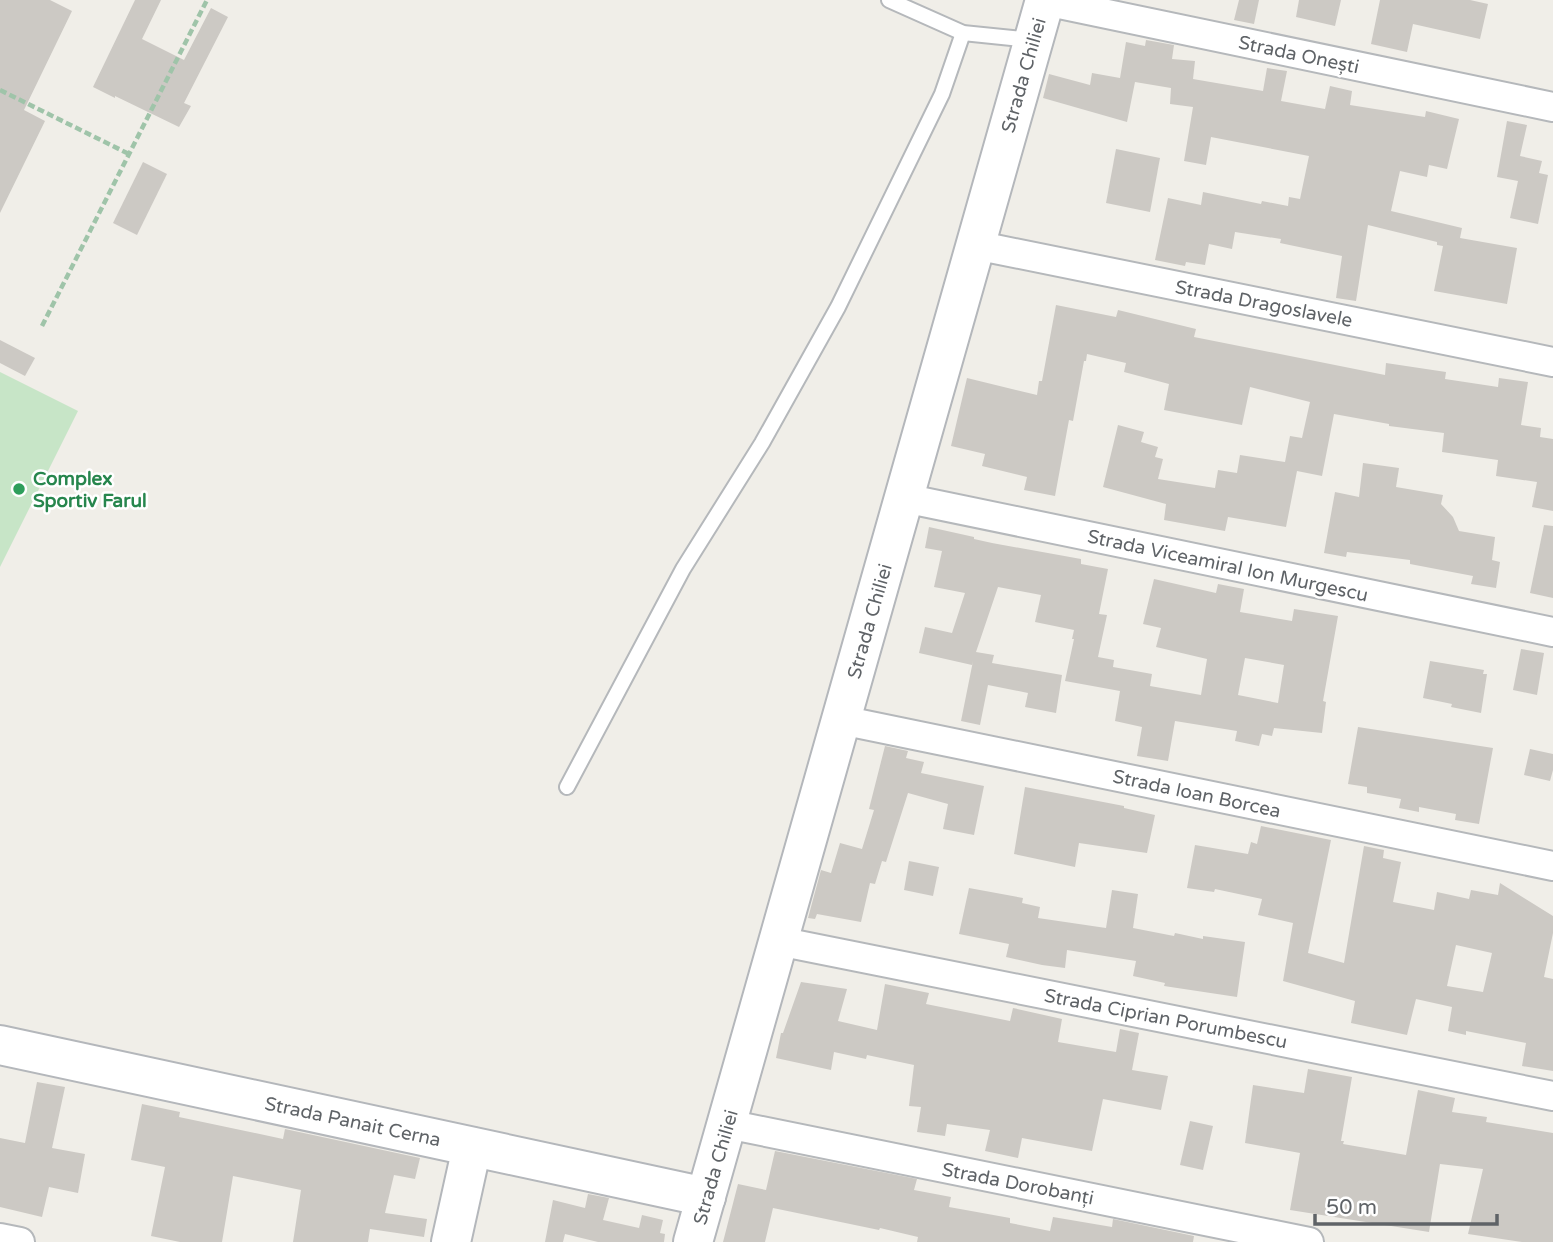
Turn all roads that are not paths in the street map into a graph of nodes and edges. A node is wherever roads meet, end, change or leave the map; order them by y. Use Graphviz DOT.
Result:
graph roads {
  1 [pos="889,0"];
  2 [pos="1045,0"];
  3 [pos="963,33"];
  4 [pos="1033,41"];
  5 [pos="1553,107"];
  6 [pos="975,245"];
  7 [pos="1553,362"];
  8 [pos="904,498"];
  9 [pos="1553,632"];
  10 [pos="841,720"];
  11 [pos="567,787"];
  12 [pos="1553,866"];
  13 [pos="778,941"];
  14 [pos="0,1045"];
  15 [pos="1553,1096"];
  16 [pos="727,1124"];
  17 [pos="472,1147"];
  18 [pos="706,1197"];
  19 [pos="0,1238"];
  20 [pos="20,1242"];
  21 [pos="451,1242"];
  22 [pos="693,1242"];
  23 [pos="1309,1242"];
  1 -- 3 [label="lane"];
  2 -- 4 [label="street, Strada Chiliei"];
  2 -- 5 [label="street, Strada Onești"];
  3 -- 4 [label="lane"];
  3 -- 11 [label="lane"];
  4 -- 6 [label="street, Strada Chiliei"];
  6 -- 7 [label="street, Strada Dragoslavele"];
  6 -- 8 [label="street, Strada Chiliei"];
  8 -- 9 [label="street, Strada Viceamiral Ion Murgescu"];
  8 -- 10 [label="street, Strada Chiliei"];
  10 -- 12 [label="street, Strada Ioan Borcea"];
  10 -- 13 [label="street, Strada Chiliei"];
  13 -- 15 [label="street, Strada Ciprian Porumbescu"];
  13 -- 16 [label="street, Strada Chiliei"];
  14 -- 17 [label="street, Strada Panait Cerna"];
  16 -- 18 [label="street, Strada Chiliei"];
  16 -- 23 [label="street, Strada Dorobanți"];
  17 -- 18 [label="street, Strada Panait Cerna"];
  17 -- 21 [label="street"];
  18 -- 22 [label="street, Strada Chiliei"];
  19 -- 20 [label="street"];
}
